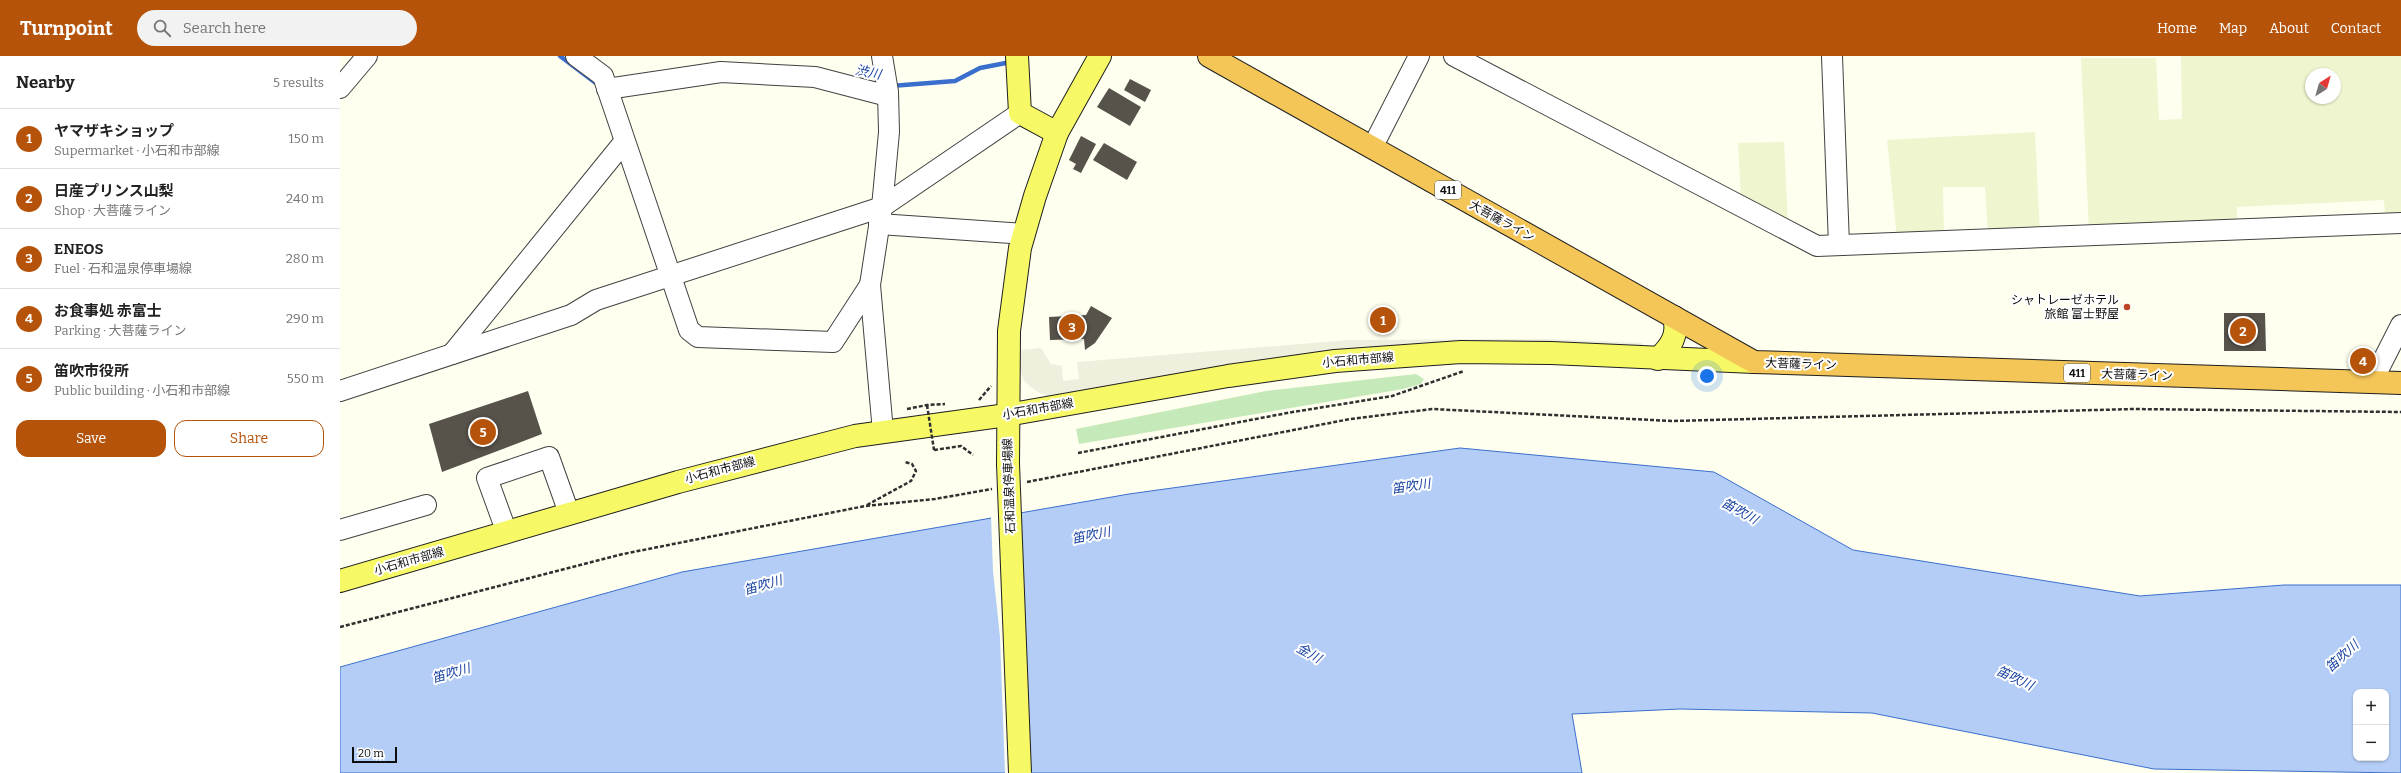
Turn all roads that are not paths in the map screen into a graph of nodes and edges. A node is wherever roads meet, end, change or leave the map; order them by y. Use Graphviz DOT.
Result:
graph roads {
  1 [pos="366,56"];
  2 [pos="576,56"];
  3 [pos="603,56"];
  4 [pos="882,56"];
  5 [pos="1017,56"];
  6 [pos="1100,56"];
  7 [pos="1419,56"];
  8 [pos="1454,56"];
  9 [pos="1832,56"];
  10 [pos="1219,58"];
  11 [pos="605,83"];
  12 [pos="340,88"];
  13 [pos="887,88"];
  14 [pos="1020,113"];
  15 [pos="1056,133"];
  16 [pos="624,142"];
  17 [pos="1372,148"];
  18 [pos="881,216"];
  19 [pos="2401,224"];
  20 [pos="1024,234"];
  21 [pos="1840,245"];
  22 [pos="670,276"];
  23 [pos="870,285"];
  24 [pos="1674,317"];
  25 [pos="2401,325"];
  26 [pos="452,354"];
  27 [pos="1658,359"];
  28 [pos="1754,362"];
  29 [pos="2372,382"];
  30 [pos="2401,383"];
  31 [pos="340,392"];
  32 [pos="1007,415"];
  33 [pos="883,432"];
  34 [pos="426,505"];
  35 [pos="569,513"];
  36 [pos="340,530"];
  37 [pos="506,533"];
  38 [pos="340,581"];
  39 [pos="1020,773"];
  1 -- 12 [label="street"];
  2 -- 11 [label="street"];
  3 -- 11 [label="street"];
  4 -- 13 [label="street"];
  5 -- 14 [label="main road"];
  6 -- 15 [label="main road, 石和温泉停車場線"];
  7 -- 17 [label="street"];
  8 -- 21 [label="street"];
  9 -- 21 [label="street"];
  10 -- 17 [label="highway, 大菩薩ライン / 411"];
  11 -- 13 [label="street"];
  11 -- 16 [label="street"];
  13 -- 18 [label="street"];
  14 -- 15 [label="main road"];
  14 -- 18 [label="street"];
  15 -- 20 [label="main road, 石和温泉停車場線"];
  16 -- 22 [label="street"];
  16 -- 26 [label="street"];
  17 -- 24 [label="highway, 大菩薩ライン / 411"];
  18 -- 20 [label="street"];
  18 -- 22 [label="street"];
  18 -- 23 [label="street"];
  19 -- 21 [label="street"];
  20 -- 32 [label="main road, 石和温泉停車場線"];
  22 -- 23 [label="street"];
  22 -- 26 [label="street"];
  23 -- 33 [label="street"];
  24 -- 27 [label="main road"];
  24 -- 28 [label="highway, 大菩薩ライン / 411"];
  25 -- 29 [label="street"];
  26 -- 31 [label="street"];
  27 -- 28 [label="main road, 小石和市部線"];
  27 -- 32 [label="main road, 小石和市部線"];
  28 -- 29 [label="highway, 大菩薩ライン / 411"];
  29 -- 30 [label="highway, 大菩薩ライン / 411"];
  32 -- 33 [label="main road, 小石和市部線"];
  32 -- 39 [label="main road, 石和温泉停車場線, bridge"];
  33 -- 35 [label="main road, 小石和市部線"];
  34 -- 36 [label="street"];
  35 -- 37 [label="main road, 小石和市部線"];
  35 -- 37 [label="street"];
  37 -- 38 [label="main road, 小石和市部線"];
}
